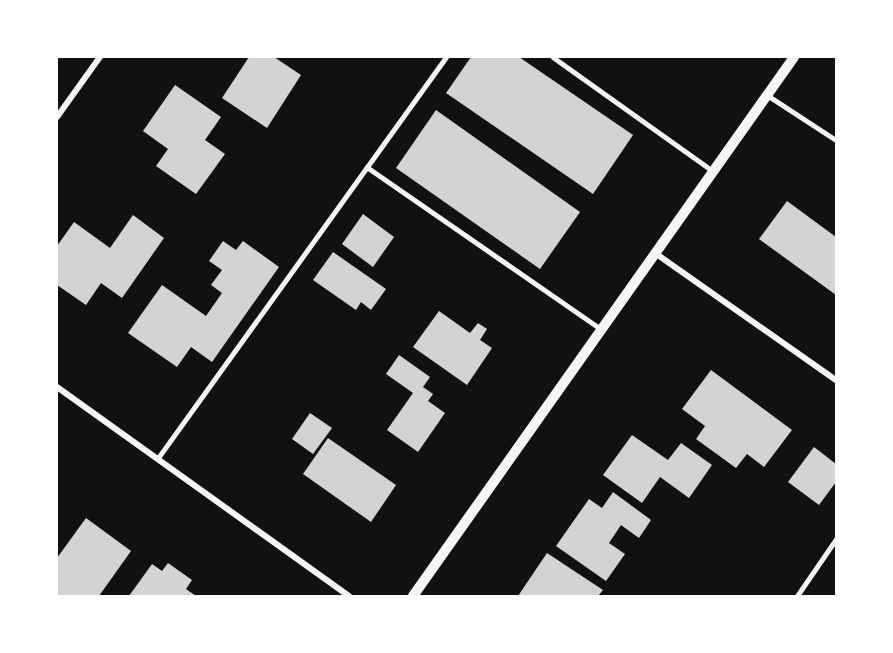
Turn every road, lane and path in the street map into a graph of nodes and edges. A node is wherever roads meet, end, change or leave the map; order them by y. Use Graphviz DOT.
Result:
graph roads {
  1 [pos="100,57"];
  2 [pos="446,57"];
  3 [pos="553,57"];
  4 [pos="794,57"];
  5 [pos="768,94"];
  6 [pos="57,117"];
  7 [pos="836,140"];
  8 [pos="368,167"];
  9 [pos="713,171"];
  10 [pos="655,253"];
  11 [pos="601,330"];
  12 [pos="836,380"];
  13 [pos="57,387"];
  14 [pos="158,458"];
  15 [pos="836,539"];
  16 [pos="349,596"];
  17 [pos="413,596"];
  18 [pos="797,596"];
  1 -- 6 [label="street"];
  2 -- 8 [label="lane"];
  3 -- 9 [label="lane"];
  4 -- 5 [label="street"];
  5 -- 7 [label="lane"];
  5 -- 9 [label="street"];
  8 -- 11 [label="lane"];
  8 -- 14 [label="lane"];
  9 -- 10 [label="street"];
  10 -- 11 [label="street"];
  10 -- 12 [label="street"];
  11 -- 17 [label="street"];
  13 -- 14 [label="street"];
  14 -- 16 [label="street"];
  15 -- 18 [label="lane"];
}
